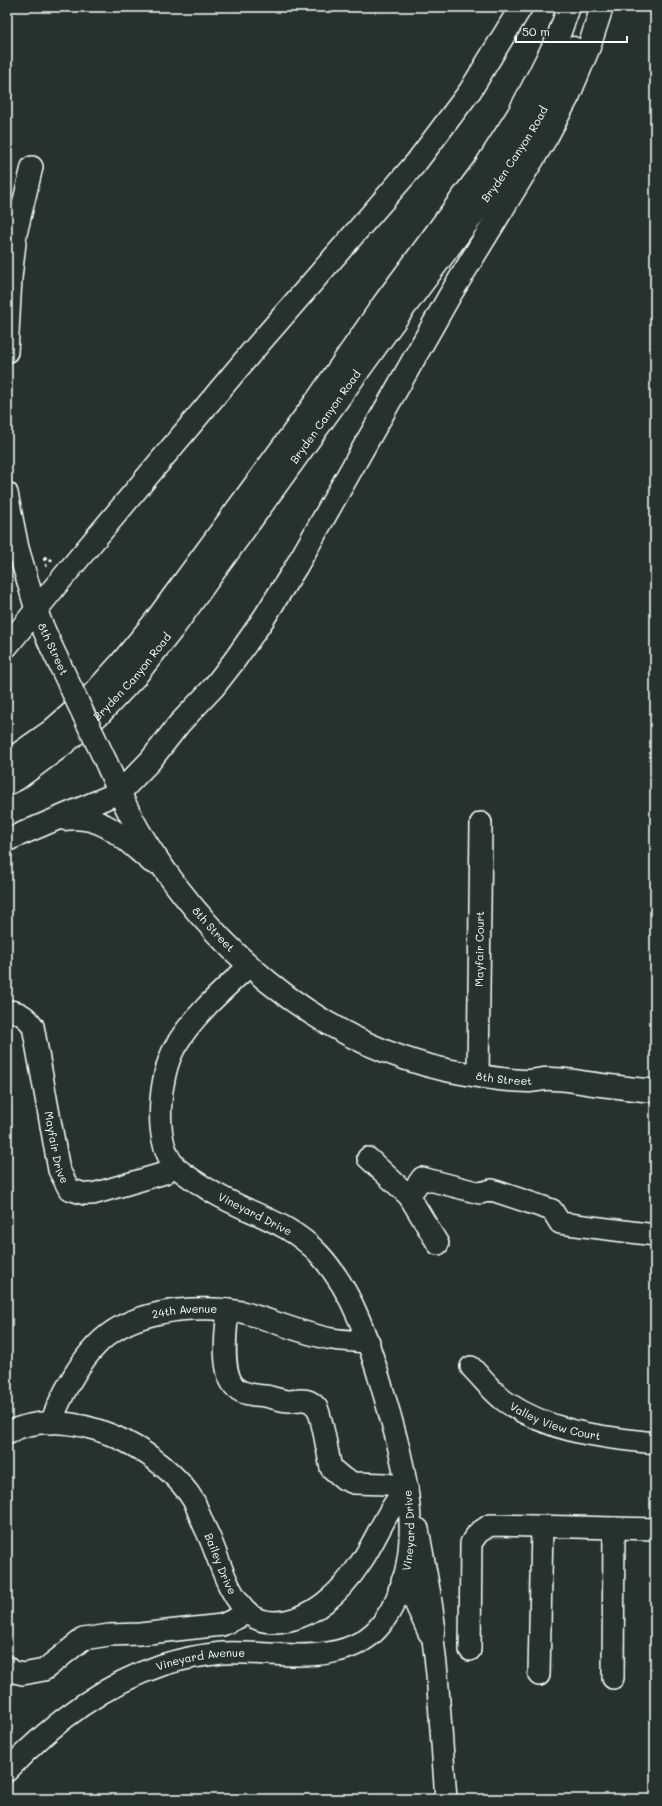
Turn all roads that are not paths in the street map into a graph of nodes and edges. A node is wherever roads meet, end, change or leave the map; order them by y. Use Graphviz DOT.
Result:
graph roads {
  1 [pos="521,7"];
  2 [pos="569,7"];
  3 [pos="588,7"];
  4 [pos="602,7"];
  5 [pos="32,167"];
  6 [pos="7,352"];
  7 [pos="7,493"];
  8 [pos="36,610"];
  9 [pos="7,646"];
  10 [pos="7,762"];
  11 [pos="7,784"];
  12 [pos="120,792"];
  13 [pos="54,821"];
  14 [pos="481,823"];
  15 [pos="7,840"];
  16 [pos="170,877"];
  17 [pos="249,966"];
  18 [pos="7,1012"];
  19 [pos="478,1076"];
  20 [pos="655,1092"];
  21 [pos="368,1158"];
  22 [pos="174,1165"];
  23 [pos="409,1196"];
  24 [pos="655,1235"];
  25 [pos="438,1244"];
  26 [pos="228,1310"];
  27 [pos="369,1342"];
  28 [pos="471,1367"];
  29 [pos="51,1423"];
  30 [pos="7,1433"];
  31 [pos="655,1443"];
  32 [pos="407,1488"];
  33 [pos="542,1527"];
  34 [pos="614,1528"];
  35 [pos="655,1529"];
  36 [pos="401,1585"];
  37 [pos="430,1595"];
  38 [pos="248,1613"];
  39 [pos="433,1639"];
  40 [pos="470,1650"];
  41 [pos="7,1666"];
  42 [pos="539,1675"];
  43 [pos="613,1678"];
  44 [pos="7,1771"];
  45 [pos="446,1799"];
  1 -- 8 [label="main road"];
  2 -- 10 [label="main road, Bryden Canyon Road"];
  3 -- 11 [label="main road, Bryden Canyon Road"];
  4 -- 12 [label="main road"];
  5 -- 6 [label="street"];
  7 -- 8 [label="street, 8th Street"];
  8 -- 9 [label="main road"];
  8 -- 12 [label="main road, 8th Street, bridge"];
  12 -- 13 [label="main road"];
  12 -- 16 [label="main road, 8th Street"];
  13 -- 15 [label="main road"];
  13 -- 16 [label="main road"];
  14 -- 19 [label="street, Mayfair Court"];
  16 -- 17 [label="main road, 8th Street"];
  17 -- 19 [label="main road, 8th Street"];
  17 -- 22 [label="street, Vineyard Drive"];
  18 -- 22 [label="street, Mayfair Drive"];
  19 -- 20 [label="main road, 8th Street"];
  21 -- 23 [label="street"];
  22 -- 27 [label="street, Vineyard Drive"];
  23 -- 24 [label="street"];
  23 -- 25 [label="street"];
  26 -- 27 [label="street, 24th Avenue"];
  26 -- 29 [label="street, 24th Avenue"];
  26 -- 32 [label="street"];
  27 -- 32 [label="street, Vineyard Drive"];
  28 -- 31 [label="street, Valley View Court"];
  29 -- 30 [label="street, Bailey Drive"];
  29 -- 38 [label="street, Bailey Drive"];
  32 -- 36 [label="street, Vineyard Drive"];
  32 -- 37 [label="street"];
  32 -- 38 [label="street, Bailey Drive"];
  33 -- 34 [label="street"];
  33 -- 40 [label="street"];
  33 -- 42 [label="street"];
  34 -- 35 [label="street"];
  34 -- 43 [label="street"];
  36 -- 37 [label="street, Vineyard Drive"];
  36 -- 39 [label="street"];
  36 -- 44 [label="street, Vineyard Avenue"];
  37 -- 39 [label="street"];
  38 -- 41 [label="street"];
  39 -- 45 [label="street"];
}
